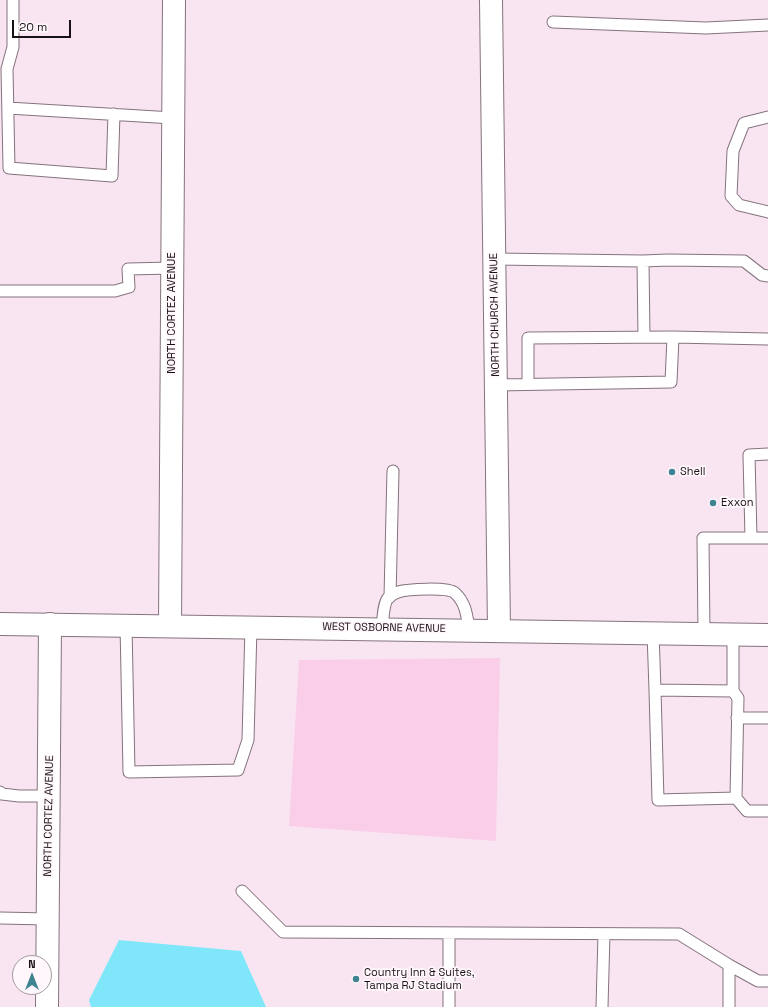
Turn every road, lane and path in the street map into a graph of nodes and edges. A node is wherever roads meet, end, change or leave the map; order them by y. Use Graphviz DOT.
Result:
graph roads {
  1 [pos="13,0"];
  2 [pos="174,0"];
  3 [pos="491,0"];
  4 [pos="553,22"];
  5 [pos="768,24"];
  6 [pos="8,108"];
  7 [pos="114,114"];
  8 [pos="768,116"];
  9 [pos="174,118"];
  10 [pos="768,212"];
  11 [pos="494,259"];
  12 [pos="643,261"];
  13 [pos="173,268"];
  14 [pos="768,276"];
  15 [pos="0,291"];
  16 [pos="644,337"];
  17 [pos="673,337"];
  18 [pos="768,339"];
  19 [pos="528,384"];
  20 [pos="496,385"];
  21 [pos="768,454"];
  22 [pos="393,471"];
  23 [pos="751,538"];
  24 [pos="768,538"];
  25 [pos="390,597"];
  26 [pos="0,624"];
  27 [pos="50,624"];
  28 [pos="126,625"];
  29 [pos="170,625"];
  30 [pos="251,627"];
  31 [pos="382,628"];
  32 [pos="468,630"];
  33 [pos="500,630"];
  34 [pos="653,633"];
  35 [pos="704,634"];
  36 [pos="733,634"];
  37 [pos="768,635"];
  38 [pos="655,690"];
  39 [pos="733,691"];
  40 [pos="737,718"];
  41 [pos="768,718"];
  42 [pos="0,792"];
  43 [pos="49,796"];
  44 [pos="736,798"];
  45 [pos="768,811"];
  46 [pos="242,891"];
  47 [pos="0,918"];
  48 [pos="48,919"];
  49 [pos="449,933"];
  50 [pos="604,934"];
  51 [pos="730,966"];
  52 [pos="768,981"];
  53 [pos="47,1007"];
  54 [pos="449,1007"];
  55 [pos="602,1007"];
  56 [pos="729,1007"];
  1 -- 6 [label="lane"];
  2 -- 9 [label="street, NORTH CORTEZ AVENUE"];
  3 -- 11 [label="street, NORTH CHURCH AVENUE"];
  4 -- 5 [label="lane"];
  6 -- 7 [label="lane"];
  6 -- 7 [label="lane"];
  7 -- 9 [label="lane"];
  8 -- 10 [label="lane"];
  9 -- 13 [label="street, NORTH CORTEZ AVENUE"];
  11 -- 12 [label="lane"];
  11 -- 20 [label="street, NORTH CHURCH AVENUE"];
  12 -- 14 [label="lane"];
  12 -- 16 [label="lane"];
  13 -- 15 [label="lane"];
  13 -- 29 [label="street, NORTH CORTEZ AVENUE"];
  16 -- 17 [label="lane"];
  16 -- 19 [label="lane"];
  17 -- 18 [label="lane"];
  17 -- 19 [label="lane"];
  19 -- 20 [label="lane"];
  20 -- 33 [label="street, NORTH CHURCH AVENUE"];
  21 -- 23 [label="lane"];
  22 -- 25 [label="lane"];
  23 -- 24 [label="lane"];
  23 -- 35 [label="lane"];
  25 -- 31 [label="lane"];
  25 -- 32 [label="lane"];
  26 -- 27 [label="street, WEST OSBORNE AVENUE"];
  27 -- 28 [label="street, WEST OSBORNE AVENUE"];
  27 -- 43 [label="street, NORTH CORTEZ AVENUE"];
  28 -- 29 [label="street, WEST OSBORNE AVENUE"];
  28 -- 30 [label="lane"];
  29 -- 30 [label="street, WEST OSBORNE AVENUE"];
  30 -- 31 [label="street, WEST OSBORNE AVENUE"];
  31 -- 32 [label="street, WEST OSBORNE AVENUE"];
  32 -- 33 [label="street, WEST OSBORNE AVENUE"];
  33 -- 34 [label="street, WEST OSBORNE AVENUE"];
  34 -- 35 [label="street, WEST OSBORNE AVENUE"];
  34 -- 38 [label="lane"];
  35 -- 36 [label="street, WEST OSBORNE AVENUE"];
  36 -- 37 [label="street, WEST OSBORNE AVENUE"];
  36 -- 39 [label="lane"];
  38 -- 39 [label="lane"];
  38 -- 44 [label="lane"];
  39 -- 40 [label="lane"];
  40 -- 41 [label="lane"];
  40 -- 44 [label="lane"];
  42 -- 43 [label="lane"];
  43 -- 48 [label="street, NORTH CORTEZ AVENUE"];
  44 -- 45 [label="lane"];
  46 -- 49 [label="lane"];
  47 -- 48 [label="lane"];
  48 -- 53 [label="street, NORTH CORTEZ AVENUE"];
  49 -- 50 [label="lane"];
  49 -- 54 [label="lane"];
  50 -- 51 [label="lane"];
  50 -- 55 [label="lane"];
  51 -- 52 [label="lane"];
  51 -- 56 [label="lane"];
}
